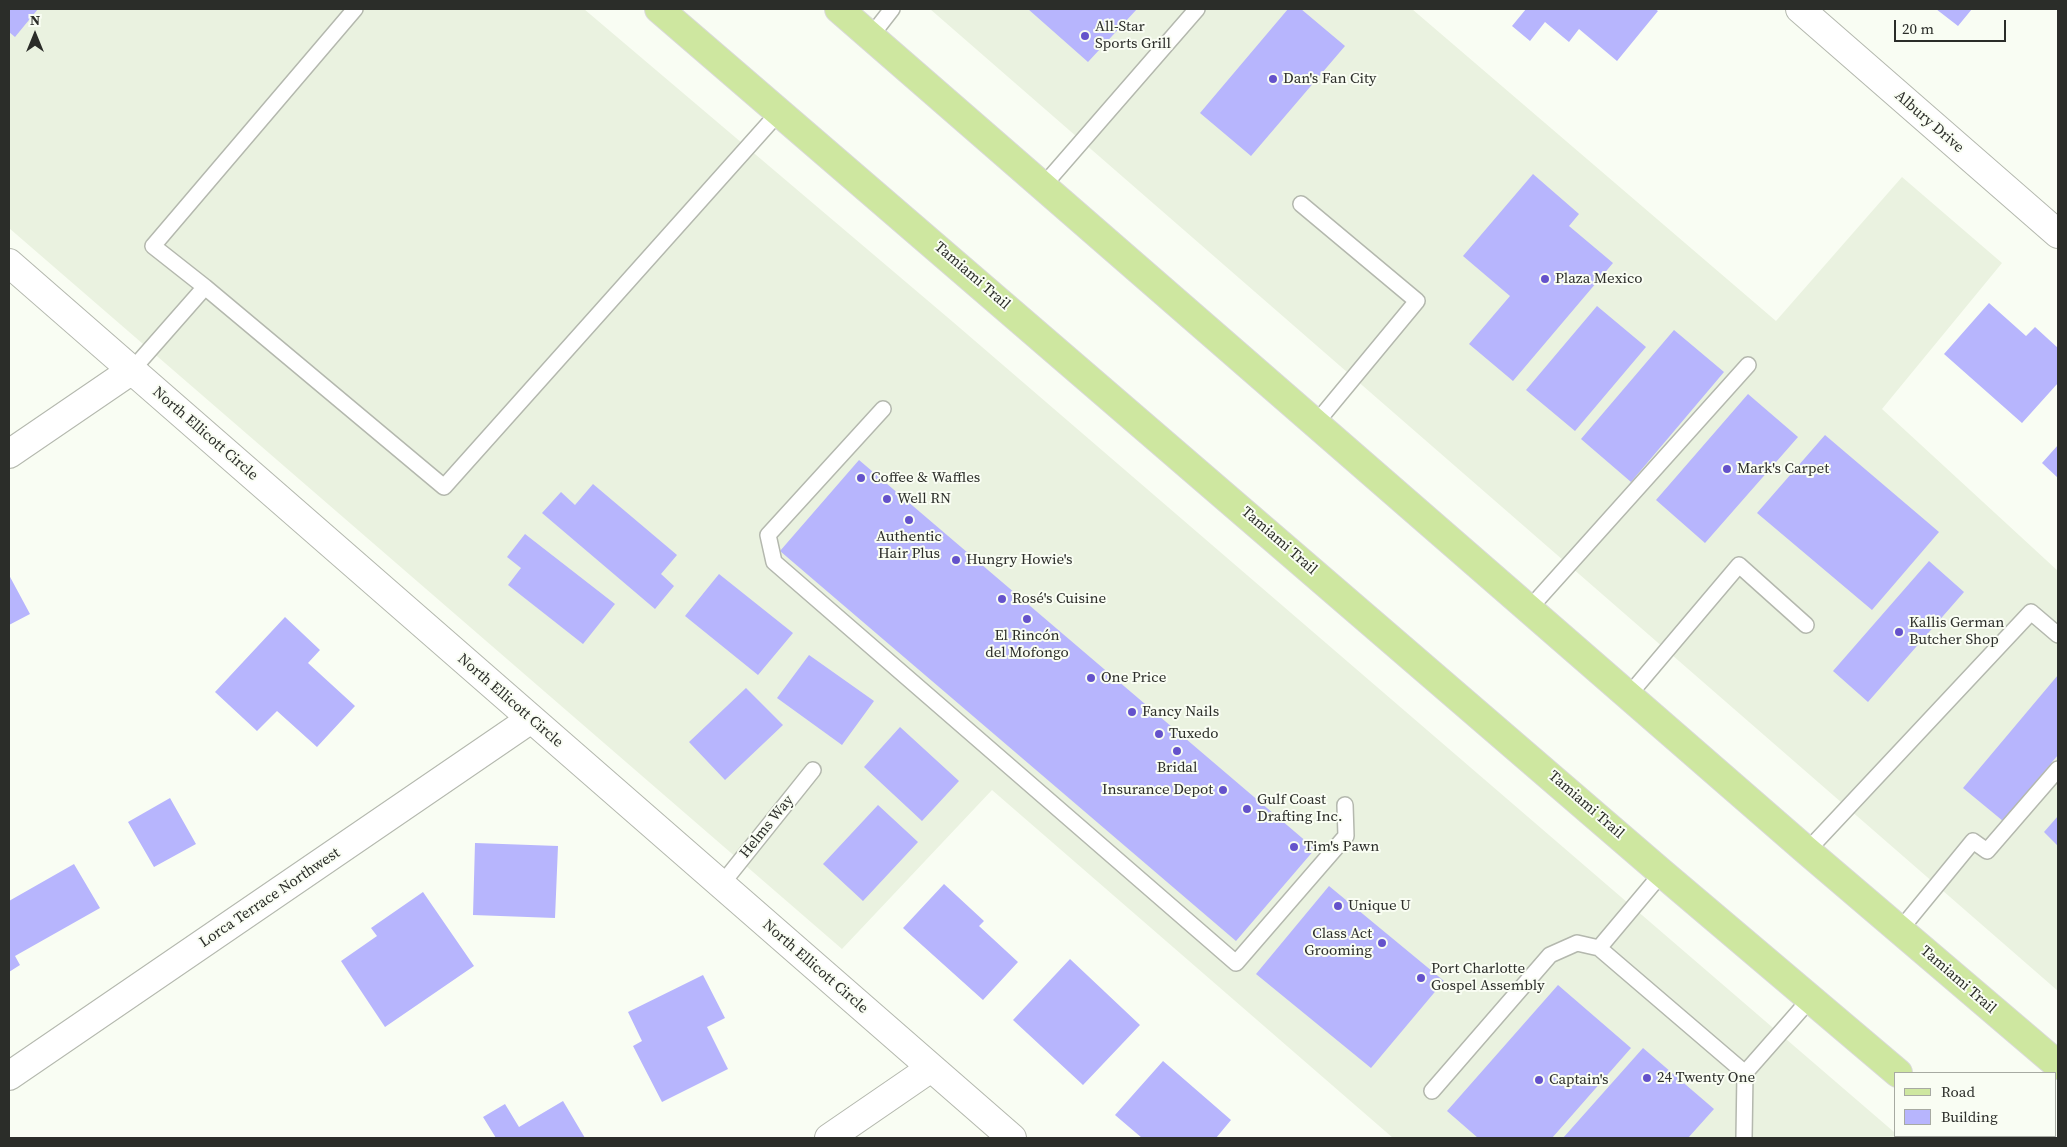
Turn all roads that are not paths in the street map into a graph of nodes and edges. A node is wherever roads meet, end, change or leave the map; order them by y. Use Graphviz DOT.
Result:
graph roads {
  1 [pos="355,9"];
  2 [pos="660,9"];
  3 [pos="839,9"];
  4 [pos="892,9"];
  5 [pos="1197,9"];
  6 [pos="1800,9"];
  7 [pos="871,36"];
  8 [pos="780,111"];
  9 [pos="1043,186"];
  10 [pos="1301,204"];
  11 [pos="2058,234"];
  12 [pos="9,263"];
  13 [pos="205,287"];
  14 [pos="1748,365"];
  15 [pos="132,370"];
  16 [pos="883,410"];
  17 [pos="1316,423"];
  18 [pos="9,454"];
  19 [pos="1529,609"];
  20 [pos="1806,625"];
  21 [pos="2058,635"];
  22 [pos="1628,696"];
  23 [pos="531,719"];
  24 [pos="2058,769"];
  25 [pos="813,770"];
  26 [pos="1345,805"];
  27 [pos="1807,851"];
  28 [pos="1662,873"];
  29 [pos="721,885"];
  30 [pos="1900,930"];
  31 [pos="1599,948"];
  32 [pos="1811,998"];
  33 [pos="2058,1066"];
  34 [pos="931,1068"];
  35 [pos="1745,1072"];
  36 [pos="1897,1072"];
  37 [pos="9,1076"];
  38 [pos="1432,1091"];
  39 [pos="829,1138"];
  40 [pos="1012,1138"];
  41 [pos="1744,1138"];
  1 -- 13 [label="lane"];
  2 -- 8 [label="main road, Tamiami Trail"];
  3 -- 7 [label="main road, Tamiami Trail"];
  4 -- 7 [label="lane"];
  5 -- 9 [label="lane"];
  6 -- 11 [label="street, Albury Drive"];
  7 -- 9 [label="main road, Tamiami Trail"];
  8 -- 13 [label="lane"];
  8 -- 28 [label="main road, Tamiami Trail"];
  9 -- 17 [label="main road, Tamiami Trail"];
  10 -- 17 [label="lane"];
  12 -- 15 [label="street, North Ellicott Circle"];
  13 -- 15 [label="lane"];
  14 -- 19 [label="lane"];
  15 -- 18 [label="street"];
  15 -- 23 [label="street, North Ellicott Circle"];
  16 -- 26 [label="lane"];
  17 -- 19 [label="main road, Tamiami Trail"];
  19 -- 22 [label="main road, Tamiami Trail"];
  20 -- 22 [label="lane"];
  21 -- 27 [label="lane"];
  22 -- 27 [label="main road, Tamiami Trail"];
  23 -- 29 [label="street, North Ellicott Circle"];
  23 -- 37 [label="street, Lorca Terrace Northwest"];
  24 -- 30 [label="lane"];
  25 -- 29 [label="lane, Helms Way"];
  27 -- 30 [label="main road, Tamiami Trail"];
  28 -- 31 [label="lane"];
  28 -- 32 [label="main road, Tamiami Trail"];
  29 -- 34 [label="street, North Ellicott Circle"];
  30 -- 33 [label="main road, Tamiami Trail"];
  31 -- 35 [label="lane"];
  31 -- 38 [label="lane"];
  32 -- 35 [label="lane"];
  32 -- 36 [label="main road, Tamiami Trail"];
  34 -- 39 [label="street"];
  34 -- 40 [label="street, North Ellicott Circle"];
  35 -- 41 [label="lane"];
}
